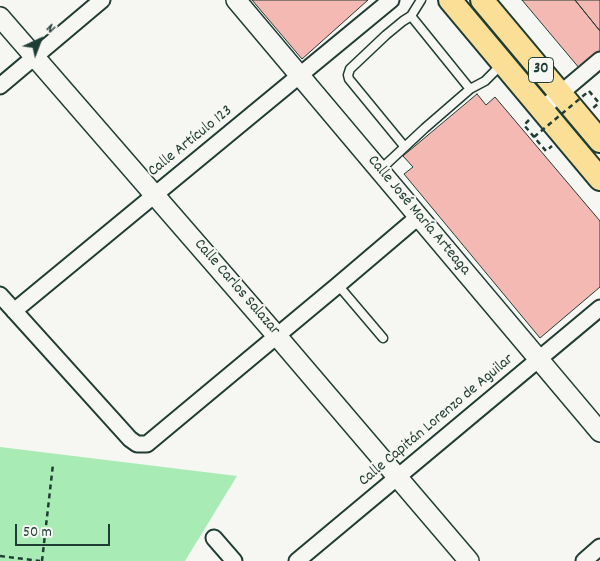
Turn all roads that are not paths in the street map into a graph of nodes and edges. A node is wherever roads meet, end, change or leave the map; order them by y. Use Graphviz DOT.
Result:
graph roads {
  1 [pos="102,0"];
  2 [pos="236,0"];
  3 [pos="391,0"];
  4 [pos="421,0"];
  5 [pos="450,0"];
  6 [pos="482,0"];
  7 [pos="411,16"];
  8 [pos="0,17"];
  9 [pos="34,57"];
  10 [pos="600,60"];
  11 [pos="503,63"];
  12 [pos="300,75"];
  13 [pos="0,86"];
  14 [pos="470,89"];
  15 [pos="560,94"];
  16 [pos="542,109"];
  17 [pos="600,141"];
  18 [pos="404,146"];
  19 [pos="380,170"];
  20 [pos="600,179"];
  21 [pos="154,195"];
  22 [pos="418,217"];
  23 [pos="338,285"];
  24 [pos="0,295"];
  25 [pos="600,308"];
  26 [pos="14,310"];
  27 [pos="277,336"];
  28 [pos="383,338"];
  29 [pos="538,359"];
  30 [pos="600,432"];
  31 [pos="397,477"];
  32 [pos="214,538"];
  33 [pos="600,547"];
  34 [pos="234,561"];
  35 [pos="297,561"];
  36 [pos="469,561"];
  37 [pos="584,561"];
  1 -- 9 [label="street"];
  2 -- 12 [label="street, Calle José María Arteaga"];
  3 -- 12 [label="street, Calle Artículo 123"];
  4 -- 7 [label="lane"];
  5 -- 11 [label="main road, 30"];
  6 -- 15 [label="main road, 30"];
  7 -- 14 [label="lane"];
  7 -- 18 [label="lane"];
  8 -- 9 [label="street, Calle Carlos Salazar"];
  9 -- 13 [label="street"];
  9 -- 21 [label="street, Calle Carlos Salazar"];
  10 -- 15 [label="street"];
  11 -- 14 [label="lane"];
  11 -- 16 [label="main road, 30"];
  12 -- 19 [label="street, Calle José María Arteaga"];
  12 -- 21 [label="street, Calle Artículo 123"];
  14 -- 18 [label="lane"];
  15 -- 16 [label="street"];
  15 -- 17 [label="main road, 30"];
  16 -- 20 [label="main road, 30"];
  18 -- 19 [label="lane"];
  19 -- 22 [label="street, Calle José María Arteaga"];
  21 -- 26 [label="street, Calle Artículo 123"];
  21 -- 27 [label="street, Calle Carlos Salazar"];
  22 -- 23 [label="street"];
  22 -- 29 [label="street, Calle José María Arteaga"];
  23 -- 27 [label="street"];
  23 -- 28 [label="lane"];
  24 -- 26 [label="street"];
  25 -- 29 [label="street, Calle Capitán Lorenzo de Aguilar"];
  26 -- 27 [label="street"];
  27 -- 31 [label="street, Calle Carlos Salazar"];
  29 -- 30 [label="street, Calle José María Arteaga"];
  29 -- 31 [label="street, Calle Capitán Lorenzo de Aguilar"];
  31 -- 35 [label="street, Calle Capitán Lorenzo de Aguilar"];
  31 -- 36 [label="street, Calle Carlos Salazar"];
  32 -- 34 [label="street"];
  33 -- 37 [label="street"];
}
